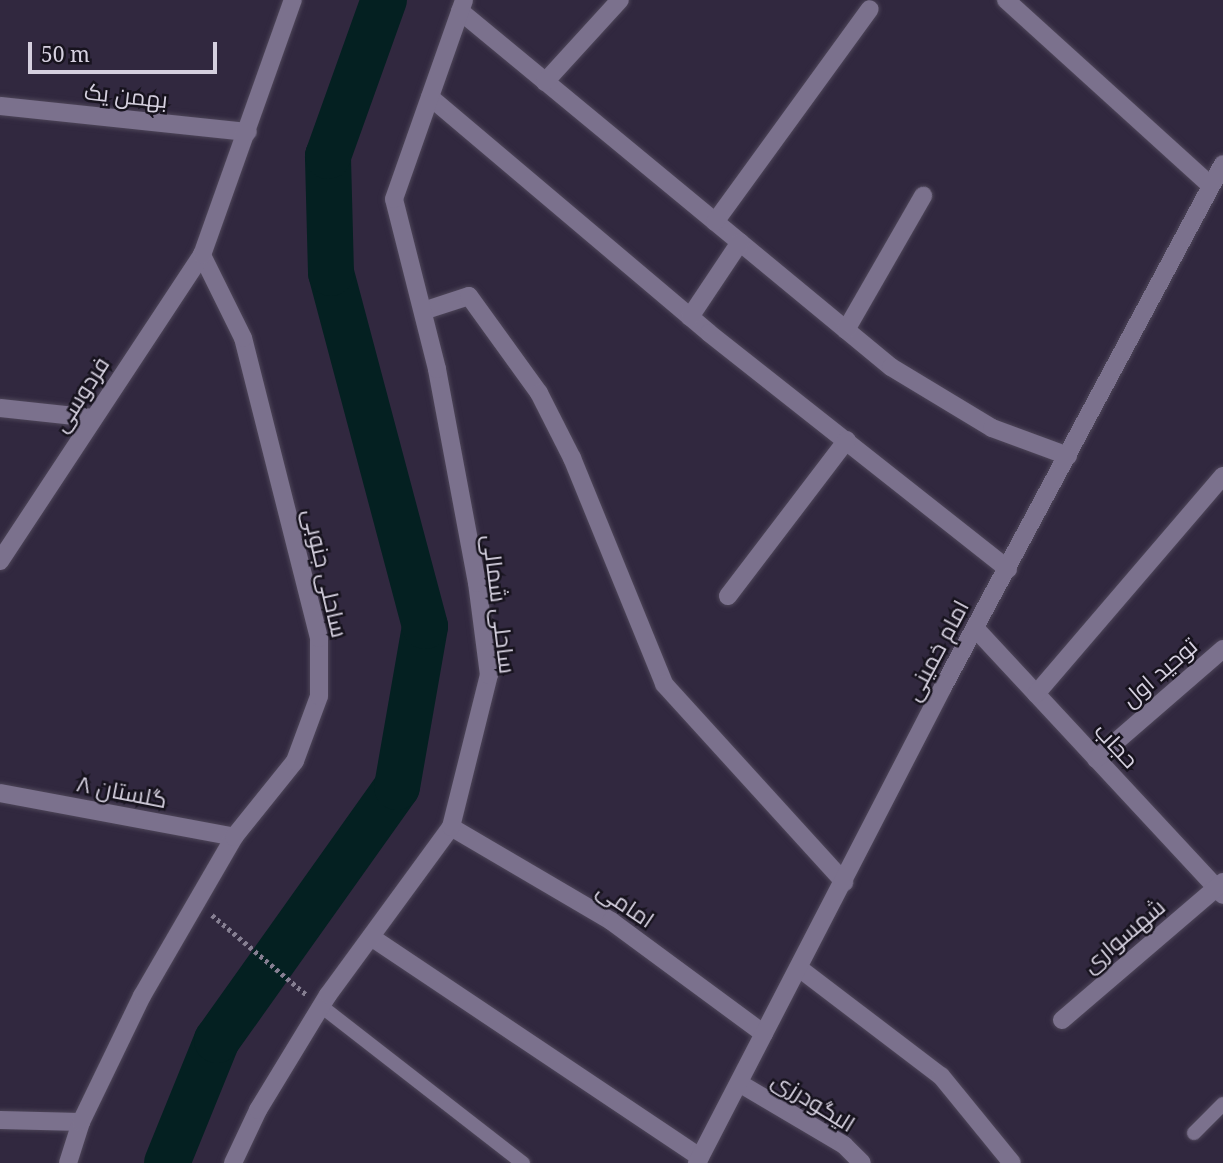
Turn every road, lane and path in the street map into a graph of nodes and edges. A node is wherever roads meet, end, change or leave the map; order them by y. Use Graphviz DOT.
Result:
graph roads {
  1 [pos="293,0"];
  2 [pos="620,0"];
  3 [pos="1006,0"];
  4 [pos="462,6"];
  5 [pos="870,9"];
  6 [pos="545,82"];
  7 [pos="430,97"];
  8 [pos="0,106"];
  9 [pos="248,132"];
  10 [pos="1223,164"];
  11 [pos="1210,185"];
  12 [pos="923,196"];
  13 [pos="715,222"];
  14 [pos="740,242"];
  15 [pos="202,255"];
  16 [pos="423,311"];
  17 [pos="690,317"];
  18 [pos="846,330"];
  19 [pos="0,408"];
  20 [pos="93,418"];
  21 [pos="847,440"];
  22 [pos="1068,456"];
  23 [pos="1223,476"];
  24 [pos="0,561"];
  25 [pos="1008,569"];
  26 [pos="728,596"];
  27 [pos="975,628"];
  28 [pos="1223,649"];
  29 [pos="1036,694"];
  30 [pos="1096,759"];
  31 [pos="0,793"];
  32 [pos="451,827"];
  33 [pos="234,837"];
  34 [pos="844,882"];
  35 [pos="1221,889"];
  36 [pos="195,901"];
  37 [pos="371,936"];
  38 [pos="799,968"];
  39 [pos="321,1006"];
  40 [pos="1062,1020"];
  41 [pos="764,1034"];
  42 [pos="739,1083"];
  43 [pos="1223,1104"];
  44 [pos="0,1120"];
  45 [pos="80,1122"];
  46 [pos="1194,1133"];
  47 [pos="698,1160"];
  48 [pos="68,1163"];
  49 [pos="233,1163"];
  50 [pos="523,1163"];
  51 [pos="862,1163"];
  52 [pos="1012,1163"];
  1 -- 9 [label="street"];
  2 -- 6 [label="street"];
  3 -- 11 [label="street"];
  4 -- 6 [label="street"];
  4 -- 7 [label="street, ساحلی شمالی"];
  5 -- 13 [label="street"];
  6 -- 13 [label="street"];
  7 -- 16 [label="street, ساحلی شمالی"];
  7 -- 17 [label="street"];
  8 -- 9 [label="street, بهمن یک"];
  9 -- 15 [label="street"];
  10 -- 11 [label="street, امام خمینی"];
  11 -- 22 [label="street, امام خمینی"];
  12 -- 18 [label="street"];
  13 -- 14 [label="street"];
  14 -- 17 [label="street"];
  14 -- 18 [label="street"];
  15 -- 20 [label="street, فردوسی"];
  15 -- 33 [label="street, ساحلی جنوبی"];
  16 -- 32 [label="street, ساحلی شمالی"];
  16 -- 34 [label="street"];
  17 -- 21 [label="street"];
  18 -- 22 [label="street"];
  19 -- 20 [label="street"];
  20 -- 24 [label="street, فردوسی"];
  21 -- 25 [label="street"];
  21 -- 26 [label="street"];
  22 -- 25 [label="street, امام خمینی"];
  23 -- 29 [label="street"];
  25 -- 27 [label="street, امام خمینی"];
  27 -- 29 [label="street, حجاب"];
  27 -- 34 [label="street, امام خمینی"];
  28 -- 30 [label="street, توحید اول"];
  29 -- 30 [label="street, حجاب"];
  30 -- 35 [label="street, حجاب"];
  31 -- 33 [label="street, گلستان ۸"];
  32 -- 37 [label="street, ساحلی شمالی"];
  32 -- 41 [label="street, امامی"];
  33 -- 36 [label="street, ساحلی جنوبی"];
  34 -- 38 [label="street, امام خمینی"];
  35 -- 40 [label="street, شهسواری"];
  36 -- 39 [label="path"];
  36 -- 45 [label="street, ساحلی جنوبی"];
  37 -- 39 [label="street, ساحلی شمالی"];
  37 -- 47 [label="street"];
  38 -- 41 [label="street, امام خمینی"];
  38 -- 52 [label="street"];
  39 -- 49 [label="street, ساحلی شمالی"];
  39 -- 50 [label="lane"];
  41 -- 42 [label="street, امام خمینی"];
  42 -- 47 [label="street, امام خمینی"];
  42 -- 51 [label="street, الیگودرزی"];
  43 -- 46 [label="lane"];
  44 -- 45 [label="street"];
  45 -- 48 [label="street, ساحلی جنوبی"];
}
